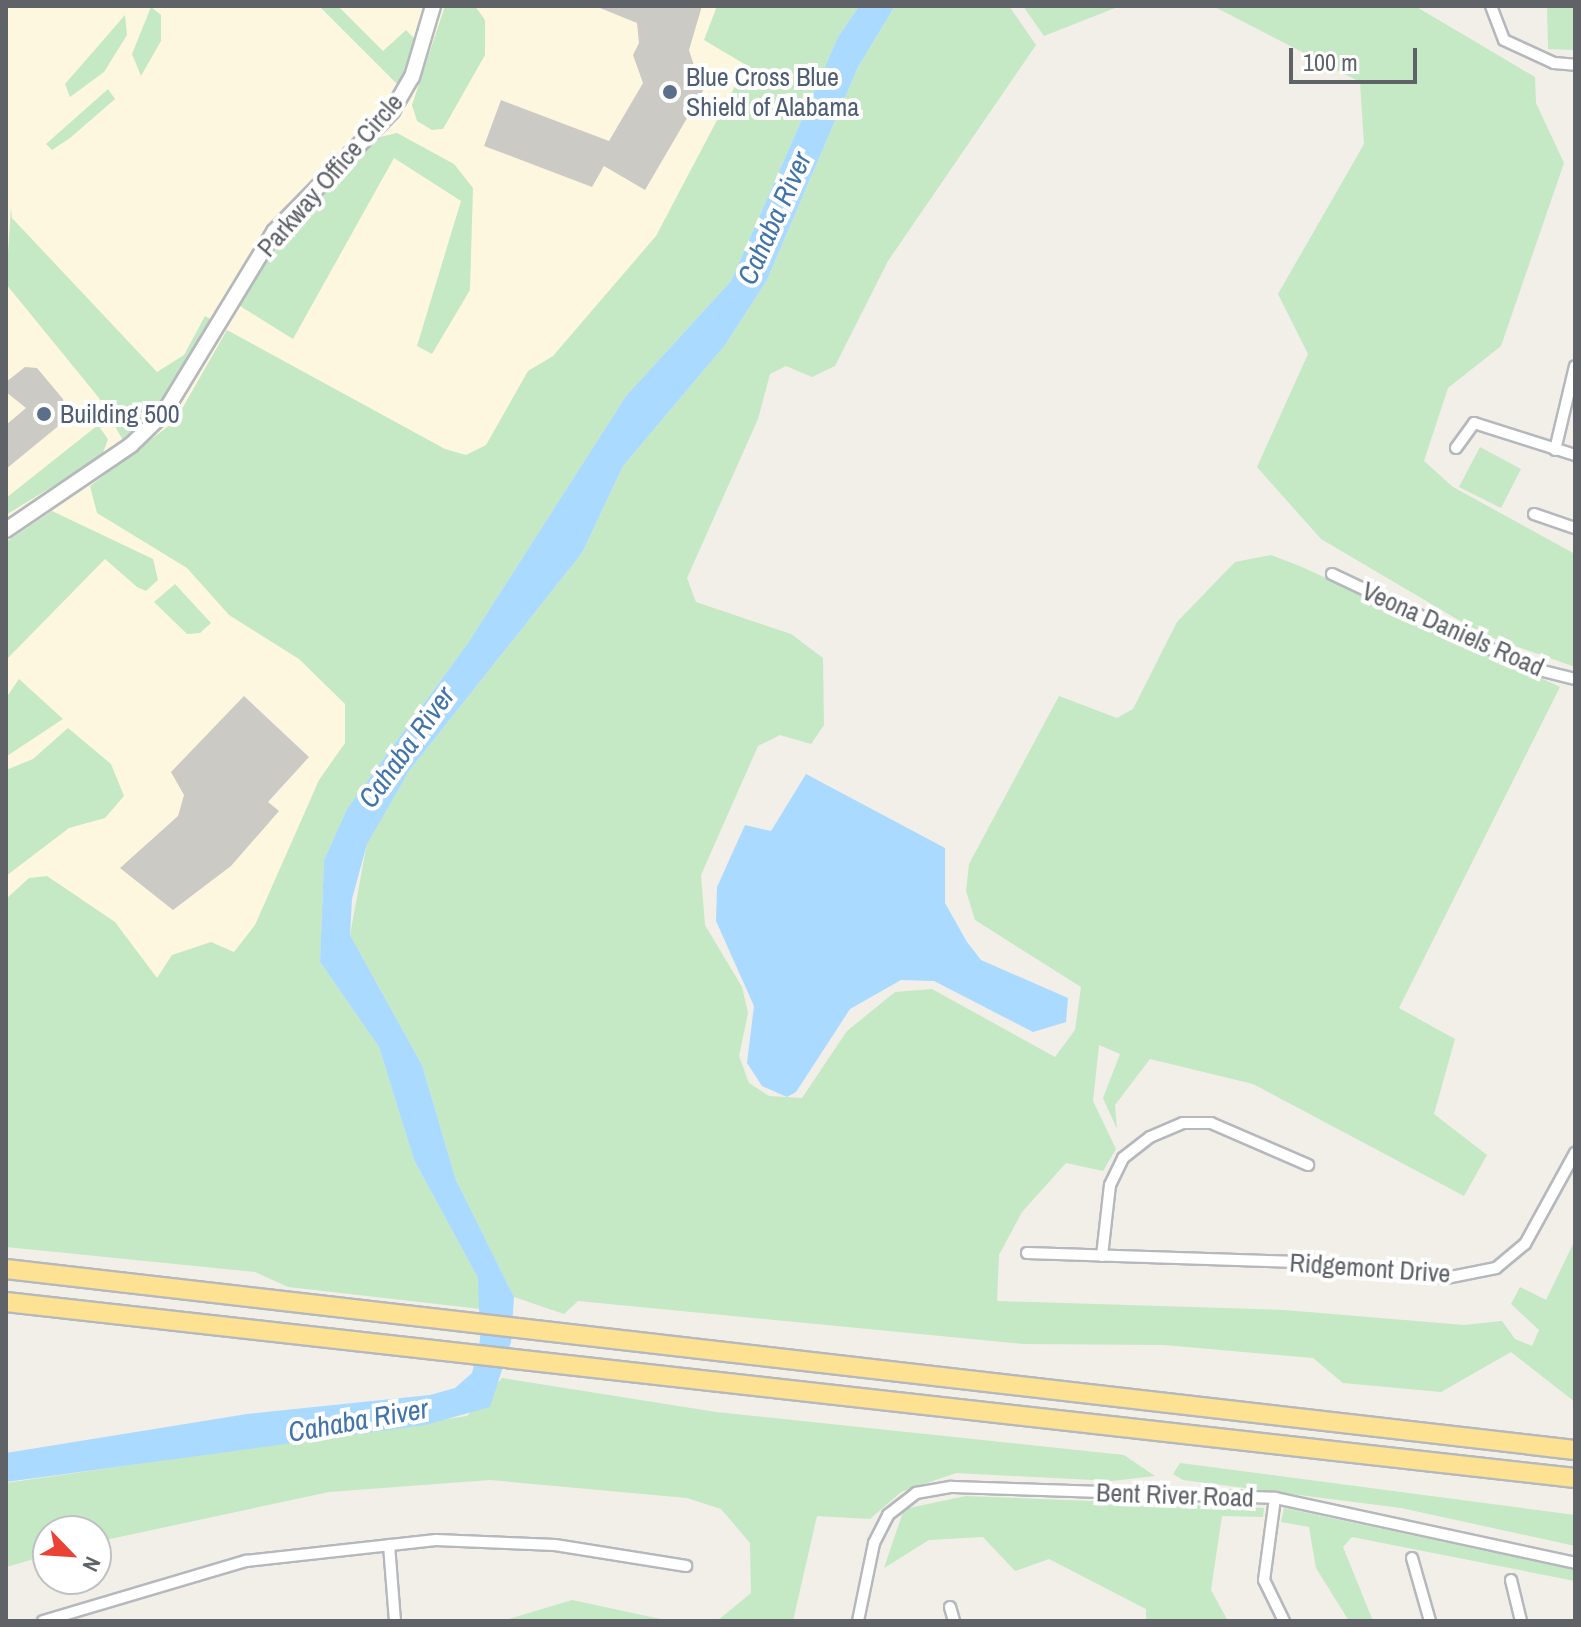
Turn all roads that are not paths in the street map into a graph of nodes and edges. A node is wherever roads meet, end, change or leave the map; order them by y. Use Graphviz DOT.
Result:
graph roads {
  1 [pos="433,6"];
  2 [pos="1491,6"];
  3 [pos="1575,65"];
  4 [pos="1575,366"];
  5 [pos="1456,448"];
  6 [pos="1555,450"];
  7 [pos="1575,455"];
  8 [pos="1534,514"];
  9 [pos="1575,528"];
  10 [pos="6,530"];
  11 [pos="1332,574"];
  12 [pos="1575,679"];
  13 [pos="1575,1153"];
  14 [pos="1308,1165"];
  15 [pos="1027,1253"];
  16 [pos="1102,1256"];
  17 [pos="6,1269"];
  18 [pos="6,1302"];
  19 [pos="1575,1450"];
  20 [pos="1575,1478"];
  21 [pos="1275,1498"];
  22 [pos="389,1545"];
  23 [pos="1412,1558"];
  24 [pos="1575,1563"];
  25 [pos="686,1566"];
  26 [pos="1511,1580"];
  27 [pos="950,1607"];
  28 [pos="69,1617"];
  29 [pos="43,1621"];
  30 [pos="395,1621"];
  31 [pos="858,1621"];
  32 [pos="954,1621"];
  33 [pos="1284,1621"];
  34 [pos="1430,1621"];
  35 [pos="1521,1621"];
  1 -- 10 [label="street, Parkway Office Circle"];
  2 -- 3 [label="street"];
  4 -- 6 [label="street"];
  5 -- 6 [label="street"];
  6 -- 7 [label="street"];
  8 -- 9 [label="street"];
  11 -- 12 [label="street, Veona Daniels Road"];
  13 -- 16 [label="street, Ridgemont Drive"];
  14 -- 16 [label="street"];
  15 -- 16 [label="street, Ridgemont Drive"];
  17 -- 19 [label="highway"];
  18 -- 20 [label="highway"];
  21 -- 24 [label="street, Bent River Road"];
  21 -- 31 [label="street, Bent River Road"];
  21 -- 33 [label="street"];
  22 -- 25 [label="street"];
  22 -- 28 [label="street"];
  22 -- 30 [label="street"];
  23 -- 34 [label="street"];
  26 -- 35 [label="street"];
  27 -- 32 [label="street"];
  28 -- 29 [label="street"];
}
